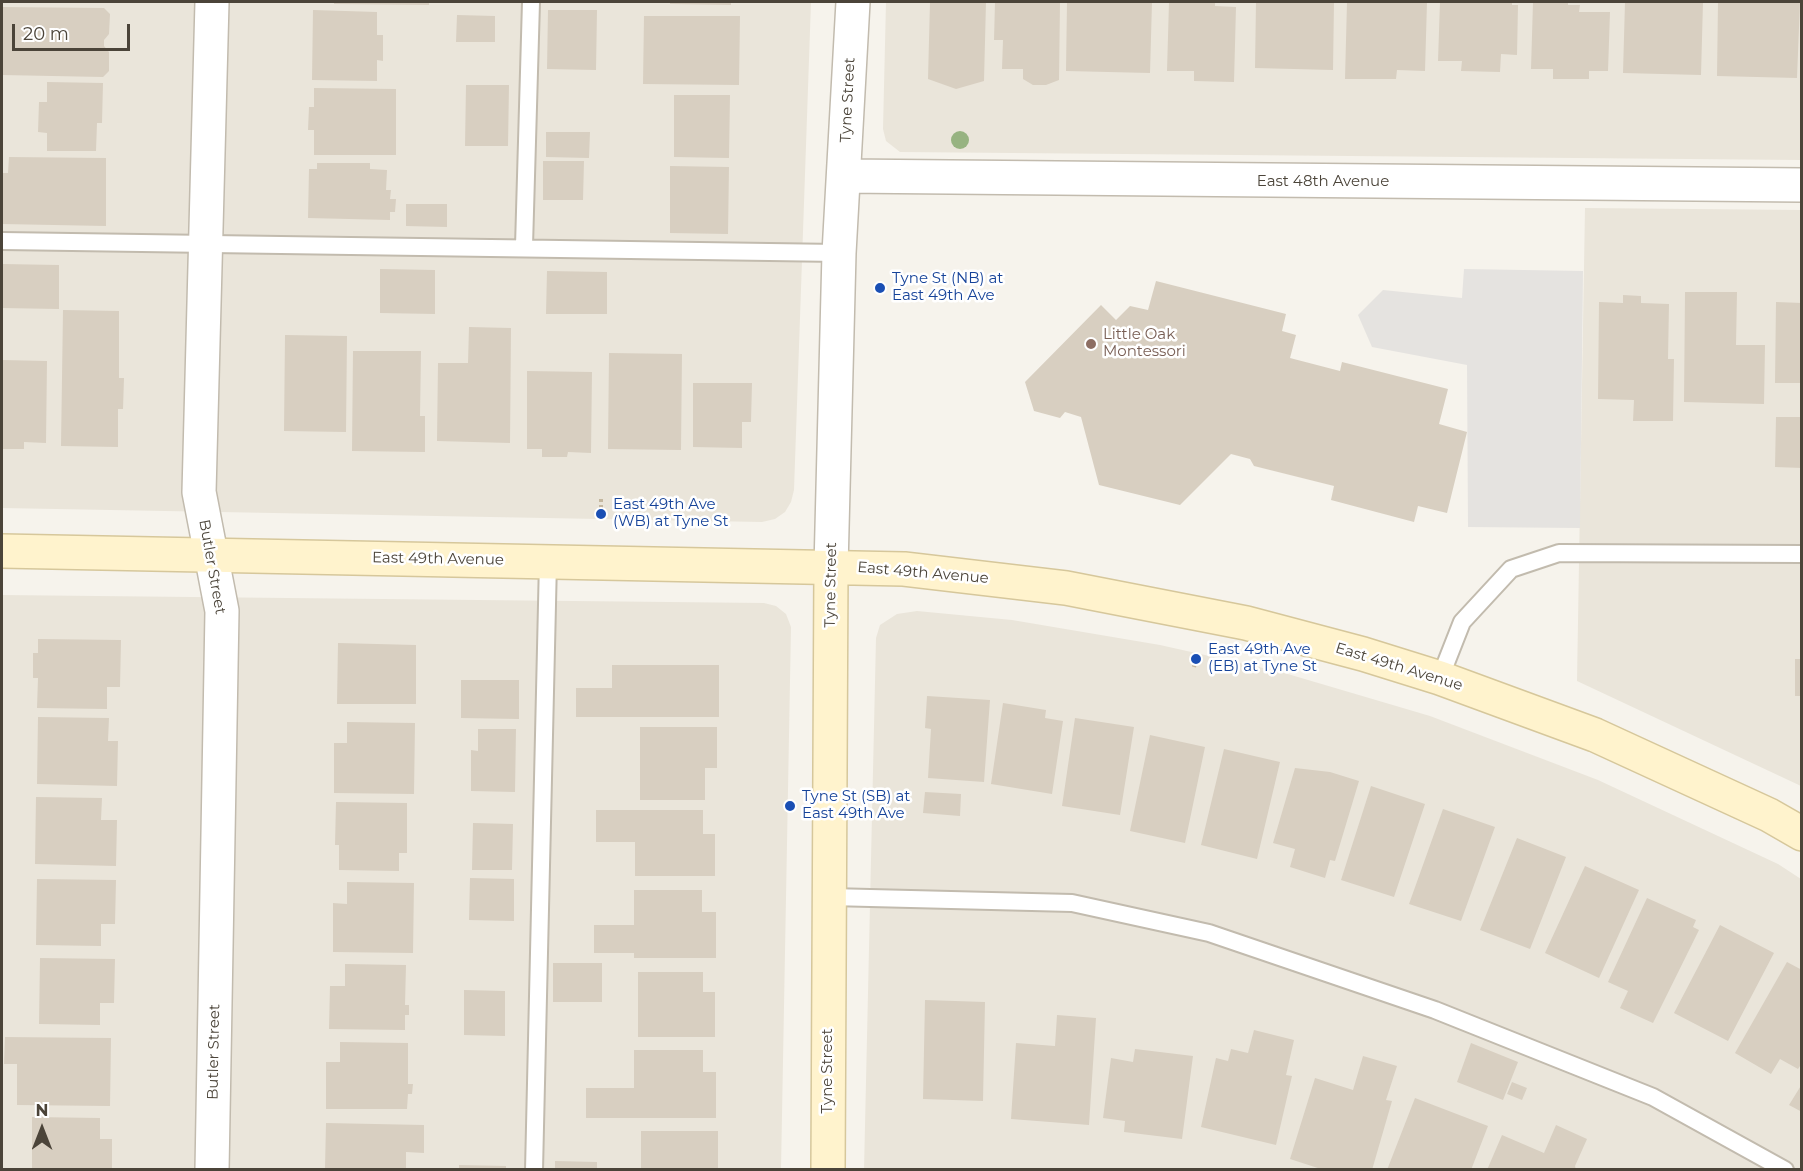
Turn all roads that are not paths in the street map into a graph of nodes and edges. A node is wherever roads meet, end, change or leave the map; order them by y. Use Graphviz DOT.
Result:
graph roads {
  1 [pos="212,2"];
  2 [pos="531,2"];
  3 [pos="853,2"];
  4 [pos="844,176"];
  5 [pos="1802,185"];
  6 [pos="2,241"];
  7 [pos="206,244"];
  8 [pos="524,246"];
  9 [pos="839,253"];
  10 [pos="2,551"];
  11 [pos="1802,554"];
  12 [pos="210,555"];
  13 [pos="548,561"];
  14 [pos="831,567"];
  15 [pos="1440,678"];
  16 [pos="1802,834"];
  17 [pos="830,897"];
  18 [pos="212,1170"];
  19 [pos="534,1170"];
  20 [pos="828,1170"];
  21 [pos="1785,1170"];
  1 -- 7 [label="street, Butler Street"];
  2 -- 8 [label="lane"];
  3 -- 4 [label="street, Tyne Street"];
  4 -- 5 [label="street, East 48th Avenue"];
  4 -- 9 [label="street, Tyne Street"];
  6 -- 7 [label="lane"];
  7 -- 8 [label="lane"];
  7 -- 12 [label="street, Butler Street"];
  8 -- 9 [label="lane"];
  9 -- 14 [label="street, Tyne Street"];
  10 -- 12 [label="street, East 49th Avenue"];
  11 -- 15 [label="lane"];
  12 -- 13 [label="street, East 49th Avenue"];
  12 -- 18 [label="street, Butler Street"];
  13 -- 14 [label="street, East 49th Avenue"];
  13 -- 19 [label="lane"];
  14 -- 15 [label="street, East 49th Avenue"];
  14 -- 17 [label="street, Tyne Street"];
  15 -- 16 [label="street, East 49th Avenue"];
  17 -- 20 [label="street, Tyne Street"];
  17 -- 21 [label="lane"];
}
